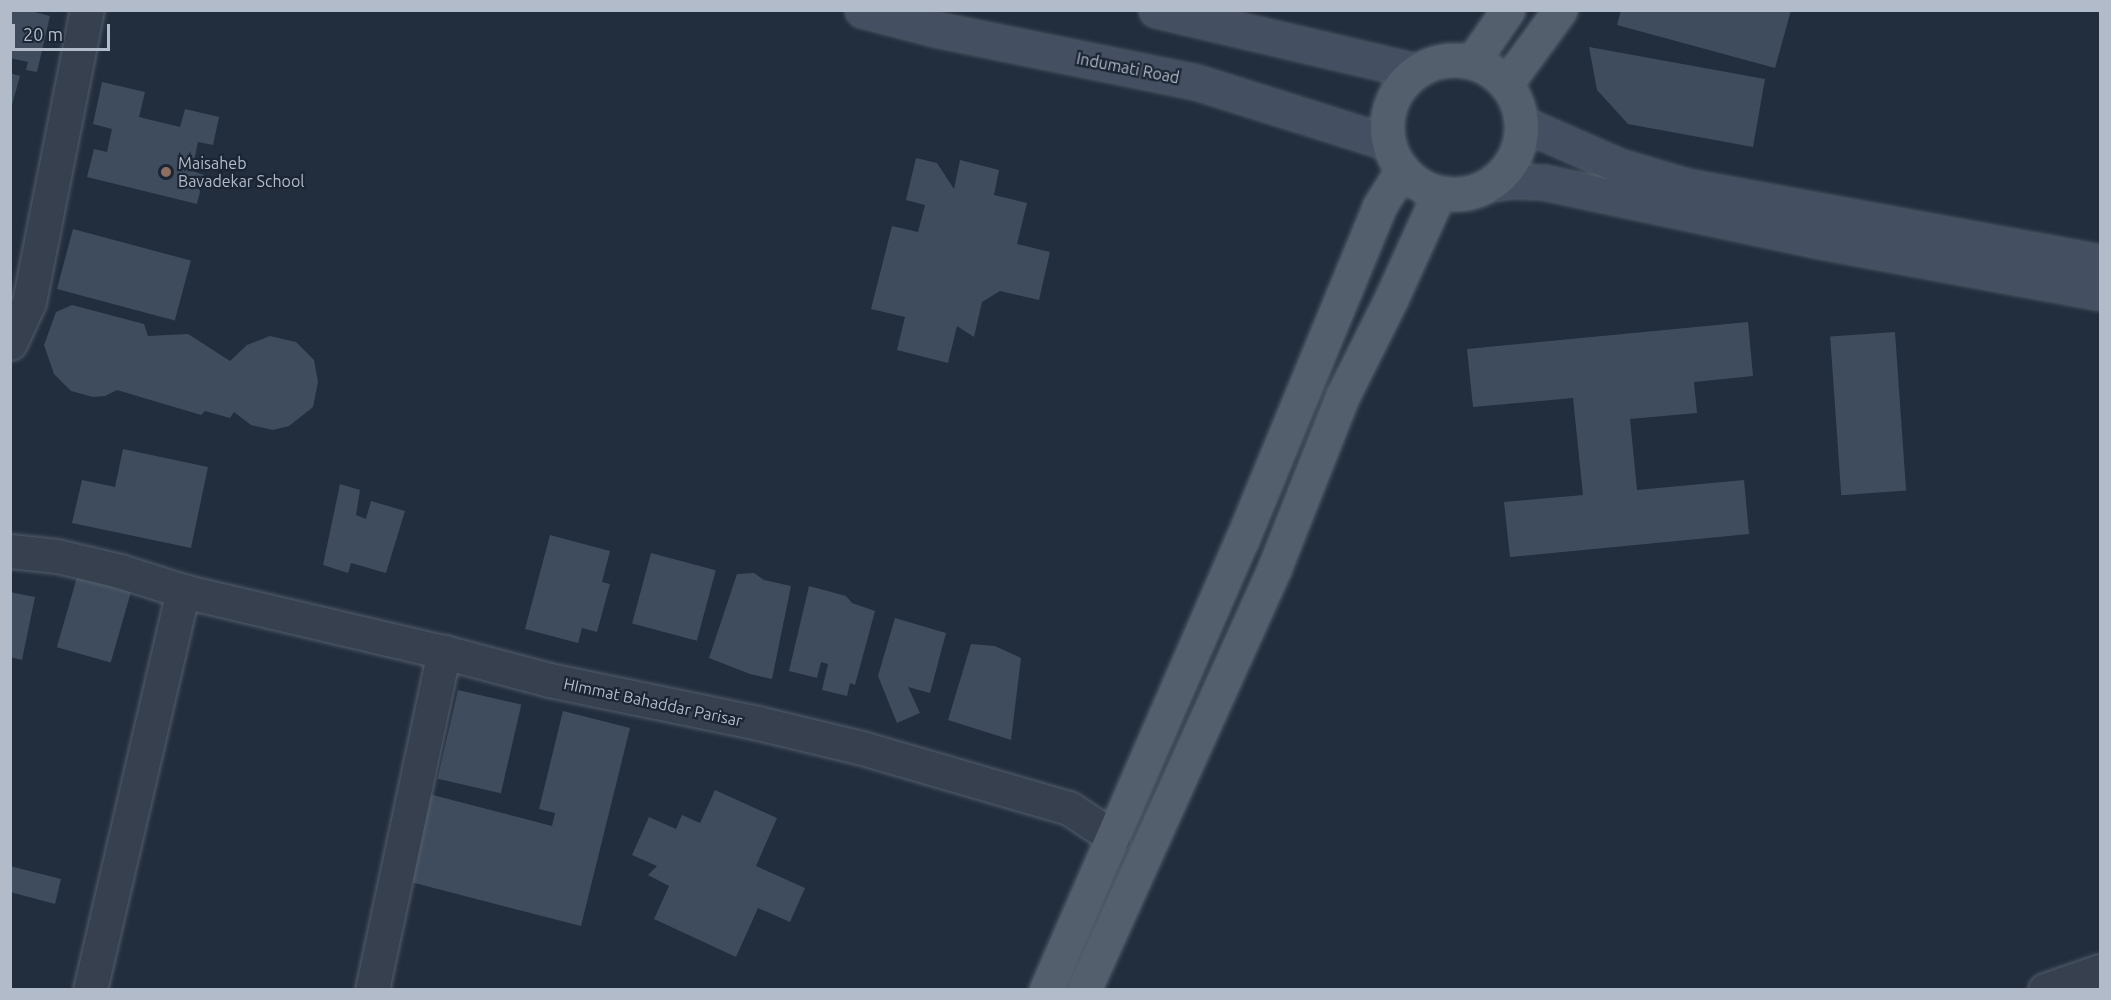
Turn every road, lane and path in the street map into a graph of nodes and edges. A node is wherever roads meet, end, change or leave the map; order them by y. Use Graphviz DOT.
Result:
graph roads {
  1 [pos="87,10"];
  2 [pos="862,10"];
  3 [pos="1156,10"];
  4 [pos="1508,10"];
  5 [pos="1560,10"];
  6 [pos="1472,62"];
  7 [pos="1416,71"];
  8 [pos="1506,84"];
  9 [pos="1521,123"];
  10 [pos="1395,156"];
  11 [pos="1490,184"];
  12 [pos="1439,193"];
  13 [pos="2100,262"];
  14 [pos="2100,293"];
  15 [pos="10,343"];
  16 [pos="10,551"];
  17 [pos="183,591"];
  18 [pos="444,652"];
  19 [pos="1113,837"];
  20 [pos="2100,971"];
  21 [pos="90,990"];
  22 [pos="372,990"];
  23 [pos="1046,990"];
  24 [pos="1084,990"];
  25 [pos="2045,990"];
  1 -- 15 [label="street"];
  2 -- 10 [label="main road, Indumati Road"];
  3 -- 7 [label="main road"];
  4 -- 6 [label="main road"];
  5 -- 8 [label="main road"];
  6 -- 7 [label="main road"];
  6 -- 8 [label="main road"];
  7 -- 10 [label="main road"];
  8 -- 9 [label="main road"];
  9 -- 11 [label="main road"];
  9 -- 13 [label="main road"];
  10 -- 12 [label="main road"];
  10 -- 19 [label="main road"];
  11 -- 12 [label="main road"];
  11 -- 14 [label="main road"];
  12 -- 24 [label="main road"];
  16 -- 17 [label="street, HImmat Bahaddar Parisar"];
  17 -- 18 [label="street, HImmat Bahaddar Parisar"];
  17 -- 21 [label="street"];
  18 -- 19 [label="street, HImmat Bahaddar Parisar"];
  18 -- 22 [label="street"];
  19 -- 23 [label="main road"];
  20 -- 25 [label="street"];
}
